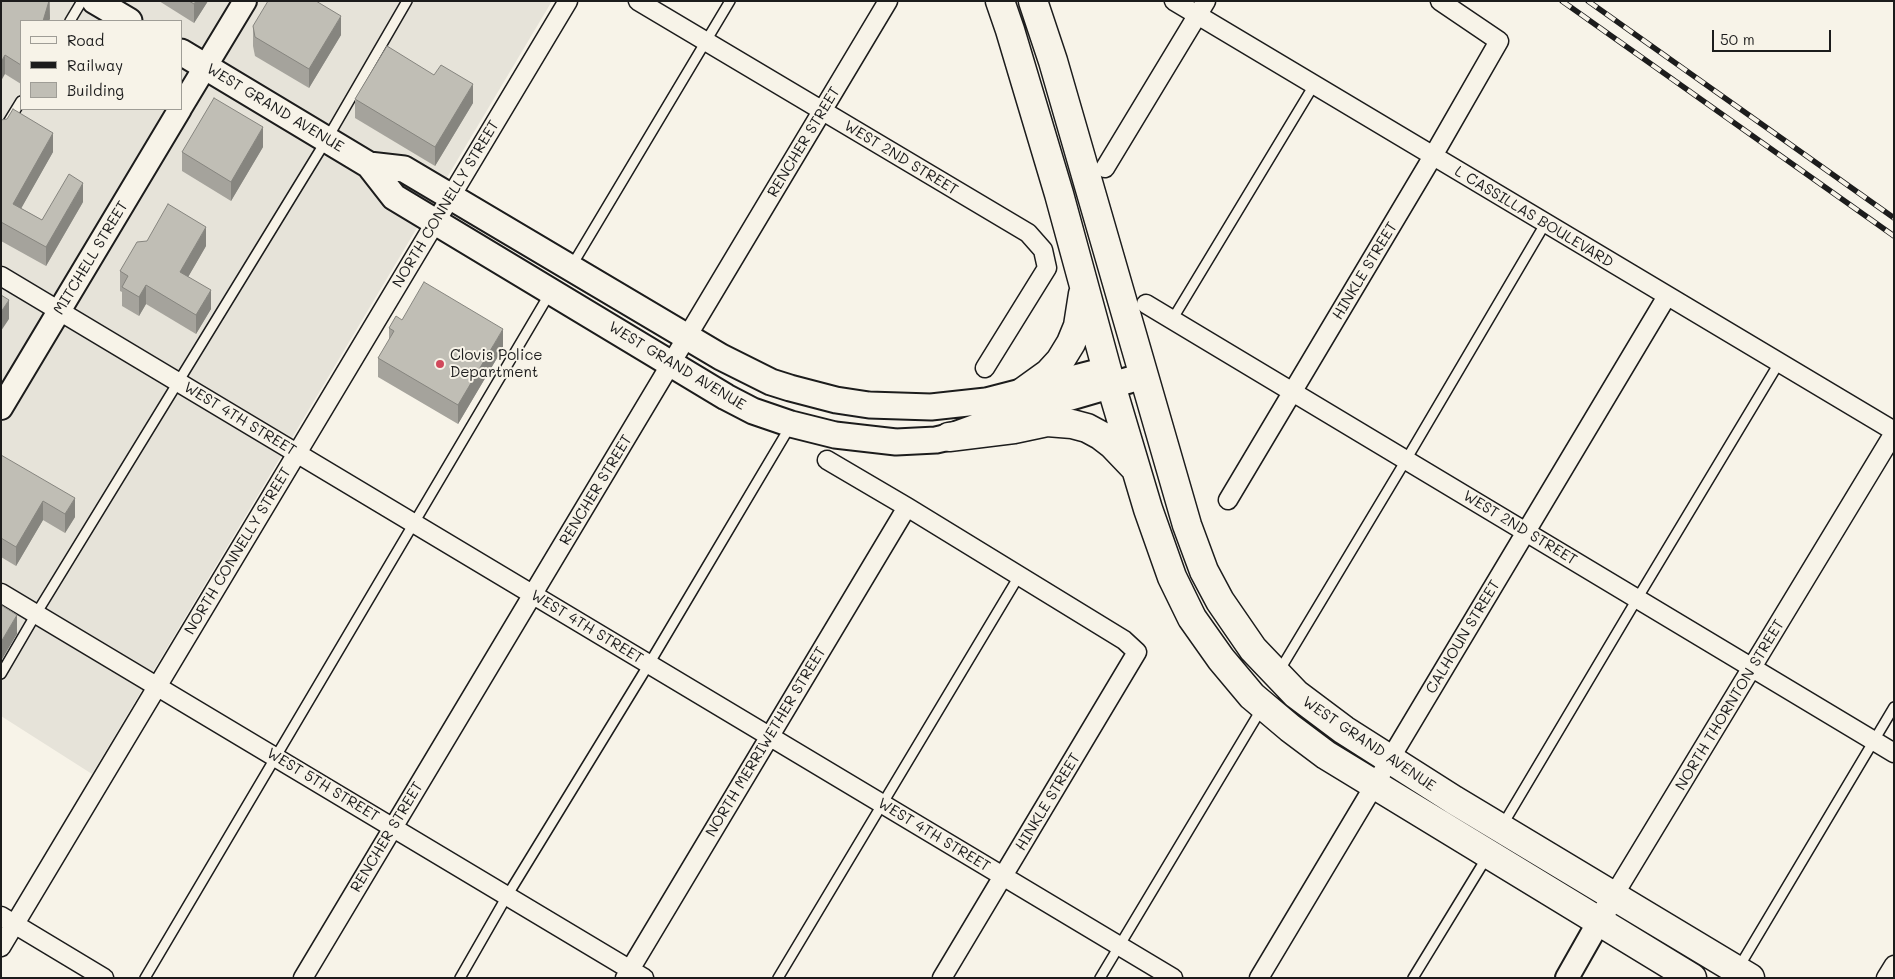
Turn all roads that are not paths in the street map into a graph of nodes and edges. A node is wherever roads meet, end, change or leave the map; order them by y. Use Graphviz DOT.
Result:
graph roads {
  1 [pos="82,1"];
  2 [pos="95,1"];
  3 [pos="245,1"];
  4 [pos="407,1"];
  5 [pos="568,1"];
  6 [pos="638,1"];
  7 [pos="730,1"];
  8 [pos="888,1"];
  9 [pos="1000,1"];
  10 [pos="1033,1"];
  11 [pos="1174,1"];
  12 [pos="1440,1"];
  13 [pos="1202,8"];
  14 [pos="71,20"];
  15 [pos="127,20"];
  16 [pos="706,42"];
  17 [pos="182,53"];
  18 [pos="205,66"];
  19 [pos="1314,85"];
  20 [pos="20,103"];
  21 [pos="182,106"];
  22 [pos="180,110"];
  23 [pos="822,111"];
  24 [pos="1,134"];
  25 [pos="327,139"];
  26 [pos="1433,156"];
  27 [pos="369,164"];
  28 [pos="1105,168"];
  29 [pos="450,197"];
  30 [pos="436,221"];
  31 [pos="1545,224"];
  32 [pos="570,268"];
  33 [pos="1,276"];
  34 [pos="1084,285"];
  35 [pos="552,291"];
  36 [pos="1667,296"];
  37 [pos="1146,304"];
  38 [pos="59,311"];
  39 [pos="1172,320"];
  40 [pos="687,337"];
  41 [pos="671,363"];
  42 [pos="1779,363"];
  43 [pos="985,368"];
  44 [pos="1141,368"];
  45 [pos="1109,377"];
  46 [pos="178,382"];
  47 [pos="1024,391"];
  48 [pos="1293,392"];
  49 [pos="1,408"];
  50 [pos="791,424"];
  51 [pos="1894,432"];
  52 [pos="949,437"];
  53 [pos="297,453"];
  54 [pos="827,460"];
  55 [pos="1406,460"];
  56 [pos="1137,470"];
  57 [pos="1228,500"];
  58 [pos="907,507"];
  59 [pos="413,523"];
  60 [pos="1526,531"];
  61 [pos="1020,576"];
  62 [pos="1,593"];
  63 [pos="533,594"];
  64 [pos="1636,599"];
  65 [pos="36,614"];
  66 [pos="649,664"];
  67 [pos="1752,669"];
  68 [pos="1,674"];
  69 [pos="1276,676"];
  70 [pos="158,686"];
  71 [pos="1263,706"];
  72 [pos="1894,707"];
  73 [pos="770,736"];
  74 [pos="1874,741"];
  75 [pos="1894,753"];
  76 [pos="276,758"];
  77 [pos="1389,759"];
  78 [pos="1374,784"];
  79 [pos="882,804"];
  80 [pos="393,828"];
  81 [pos="1501,828"];
  82 [pos="1488,855"];
  83 [pos="1003,876"];
  84 [pos="1614,895"];
  85 [pos="507,896"];
  86 [pos="8,920"];
  87 [pos="1600,921"];
  88 [pos="1118,945"];
  89 [pos="1,947"];
  90 [pos="1894,965"];
  91 [pos="1744,974"];
  92 [pos="633,975"];
  93 [pos="104,978"];
  94 [pos="145,978"];
  95 [pos="303,978"];
  96 [pos="460,978"];
  97 [pos="778,978"];
  98 [pos="942,978"];
  99 [pos="1100,978"];
  100 [pos="1173,978"];
  101 [pos="1258,978"];
  102 [pos="1413,978"];
  103 [pos="1566,978"];
  104 [pos="1692,978"];
  105 [pos="1886,978"];
  1 -- 14 [label="lane"];
  2 -- 15 [label="main road"];
  3 -- 18 [label="street, MITCHELL STREET"];
  4 -- 25 [label="lane"];
  5 -- 29 [label="street, NORTH CONNELLY STREET"];
  6 -- 16 [label="street, WEST 2ND STREET"];
  7 -- 16 [label="lane"];
  8 -- 23 [label="street, RENCHER STREET"];
  9 -- 34 [label="highway"];
  10 -- 44 [label="highway"];
  11 -- 13 [label="street, L CASSILLAS BOULEVARD"];
  12 -- 26 [label="street, HINKLE STREET"];
  13 -- 19 [label="street, L CASSILLAS BOULEVARD"];
  13 -- 28 [label="street"];
  16 -- 23 [label="street, WEST 2ND STREET"];
  16 -- 32 [label="lane"];
  17 -- 18 [label="main road, WEST GRAND AVENUE"];
  18 -- 21 [label="street, MITCHELL STREET"];
  18 -- 25 [label="main road, WEST GRAND AVENUE"];
  19 -- 26 [label="street, L CASSILLAS BOULEVARD"];
  19 -- 39 [label="lane"];
  20 -- 24 [label="lane"];
  22 -- 38 [label="street, MITCHELL STREET"];
  23 -- 40 [label="street, RENCHER STREET"];
  23 -- 43 [label="street, WEST 2ND STREET"];
  25 -- 27 [label="main road, WEST GRAND AVENUE"];
  25 -- 46 [label="lane"];
  26 -- 31 [label="street, L CASSILLAS BOULEVARD"];
  26 -- 48 [label="street, HINKLE STREET"];
  27 -- 29 [label="main road, WEST GRAND AVENUE"];
  27 -- 30 [label="main road, WEST GRAND AVENUE"];
  29 -- 30 [label="street, NORTH CONNELLY STREET"];
  29 -- 32 [label="main road, WEST GRAND AVENUE"];
  30 -- 35 [label="main road, WEST GRAND AVENUE"];
  30 -- 53 [label="street, NORTH CONNELLY STREET"];
  31 -- 36 [label="street, L CASSILLAS BOULEVARD"];
  31 -- 55 [label="lane"];
  32 -- 40 [label="main road, WEST GRAND AVENUE"];
  33 -- 38 [label="street, WEST 4TH STREET"];
  34 -- 45 [label="highway"];
  34 -- 47 [label="highway"];
  35 -- 41 [label="main road, WEST GRAND AVENUE"];
  35 -- 59 [label="lane"];
  36 -- 42 [label="street, L CASSILLAS BOULEVARD"];
  36 -- 60 [label="street, CALHOUN STREET"];
  37 -- 39 [label="street, WEST 2ND STREET"];
  38 -- 46 [label="street, WEST 4TH STREET"];
  38 -- 49 [label="street, MITCHELL STREET"];
  39 -- 48 [label="street, WEST 2ND STREET"];
  40 -- 41 [label="street, RENCHER STREET"];
  40 -- 47 [label="main road, WEST GRAND AVENUE"];
  41 -- 50 [label="main road, WEST GRAND AVENUE"];
  41 -- 63 [label="street, RENCHER STREET"];
  42 -- 51 [label="street, L CASSILLAS BOULEVARD"];
  42 -- 64 [label="lane"];
  44 -- 45 [label="main road, WEST GRAND AVENUE"];
  44 -- 69 [label="highway, WEST GRAND AVENUE"];
  45 -- 47 [label="main road, WEST GRAND AVENUE"];
  45 -- 52 [label="main road, WEST GRAND AVENUE"];
  45 -- 56 [label="highway, WEST GRAND AVENUE"];
  46 -- 53 [label="street, WEST 4TH STREET"];
  46 -- 65 [label="lane"];
  48 -- 55 [label="street, WEST 2ND STREET"];
  48 -- 57 [label="street, HINKLE STREET"];
  50 -- 52 [label="main road, WEST GRAND AVENUE"];
  50 -- 66 [label="lane"];
  51 -- 67 [label="street, NORTH THORNTON STREET"];
  52 -- 56 [label="highway"];
  53 -- 59 [label="street, WEST 4TH STREET"];
  53 -- 70 [label="street, NORTH CONNELLY STREET"];
  54 -- 58 [label="street"];
  55 -- 60 [label="street, WEST 2ND STREET"];
  55 -- 69 [label="lane"];
  56 -- 71 [label="highway, WEST GRAND AVENUE"];
  58 -- 61 [label="street"];
  58 -- 73 [label="street, NORTH MERRIWETHER STREET"];
  59 -- 63 [label="street, WEST 4TH STREET"];
  59 -- 76 [label="lane"];
  60 -- 64 [label="street, WEST 2ND STREET"];
  60 -- 77 [label="street, CALHOUN STREET"];
  61 -- 79 [label="lane"];
  61 -- 83 [label="street, HINKLE STREET"];
  62 -- 65 [label="street, WEST 5TH STREET"];
  63 -- 66 [label="street, WEST 4TH STREET"];
  63 -- 80 [label="street, RENCHER STREET"];
  64 -- 67 [label="street, WEST 2ND STREET"];
  64 -- 81 [label="lane"];
  65 -- 68 [label="lane"];
  65 -- 70 [label="street, WEST 5TH STREET"];
  66 -- 73 [label="street, WEST 4TH STREET"];
  66 -- 85 [label="lane"];
  67 -- 74 [label="street, WEST 2ND STREET"];
  67 -- 84 [label="street, NORTH THORNTON STREET"];
  69 -- 77 [label="highway, WEST GRAND AVENUE"];
  70 -- 76 [label="street, WEST 5TH STREET"];
  70 -- 86 [label="street, NORTH CONNELLY STREET"];
  71 -- 78 [label="highway, WEST GRAND AVENUE"];
  71 -- 88 [label="lane"];
  72 -- 74 [label="lane"];
  73 -- 79 [label="street, WEST 4TH STREET"];
  73 -- 92 [label="street, NORTH MERRIWETHER STREET"];
  74 -- 75 [label="street, WEST 2ND STREET"];
  74 -- 91 [label="lane"];
  76 -- 80 [label="street, WEST 5TH STREET"];
  76 -- 94 [label="lane"];
  77 -- 78 [label="street, CALHOUN STREET"];
  77 -- 81 [label="highway, WEST GRAND AVENUE"];
  78 -- 82 [label="highway, WEST GRAND AVENUE"];
  78 -- 101 [label="street, CALHOUN STREET"];
  79 -- 83 [label="street, WEST 4TH STREET"];
  79 -- 97 [label="lane"];
  80 -- 85 [label="street, WEST 5TH STREET"];
  80 -- 95 [label="street, RENCHER STREET"];
  81 -- 84 [label="highway, WEST GRAND AVENUE"];
  82 -- 87 [label="highway, WEST GRAND AVENUE"];
  82 -- 102 [label="lane"];
  83 -- 88 [label="street, WEST 4TH STREET"];
  83 -- 98 [label="street, HINKLE STREET"];
  84 -- 87 [label="street, NORTH THORNTON STREET"];
  84 -- 91 [label="highway, WEST GRAND AVENUE"];
  85 -- 92 [label="street, WEST 5TH STREET"];
  85 -- 96 [label="lane"];
  86 -- 89 [label="street, NORTH CONNELLY STREET"];
  86 -- 93 [label="street"];
  87 -- 103 [label="street, NORTH THORNTON STREET"];
  87 -- 104 [label="highway, WEST GRAND AVENUE"];
  88 -- 99 [label="lane"];
  88 -- 100 [label="street, WEST 4TH STREET"];
  90 -- 105 [label="street"];
}
